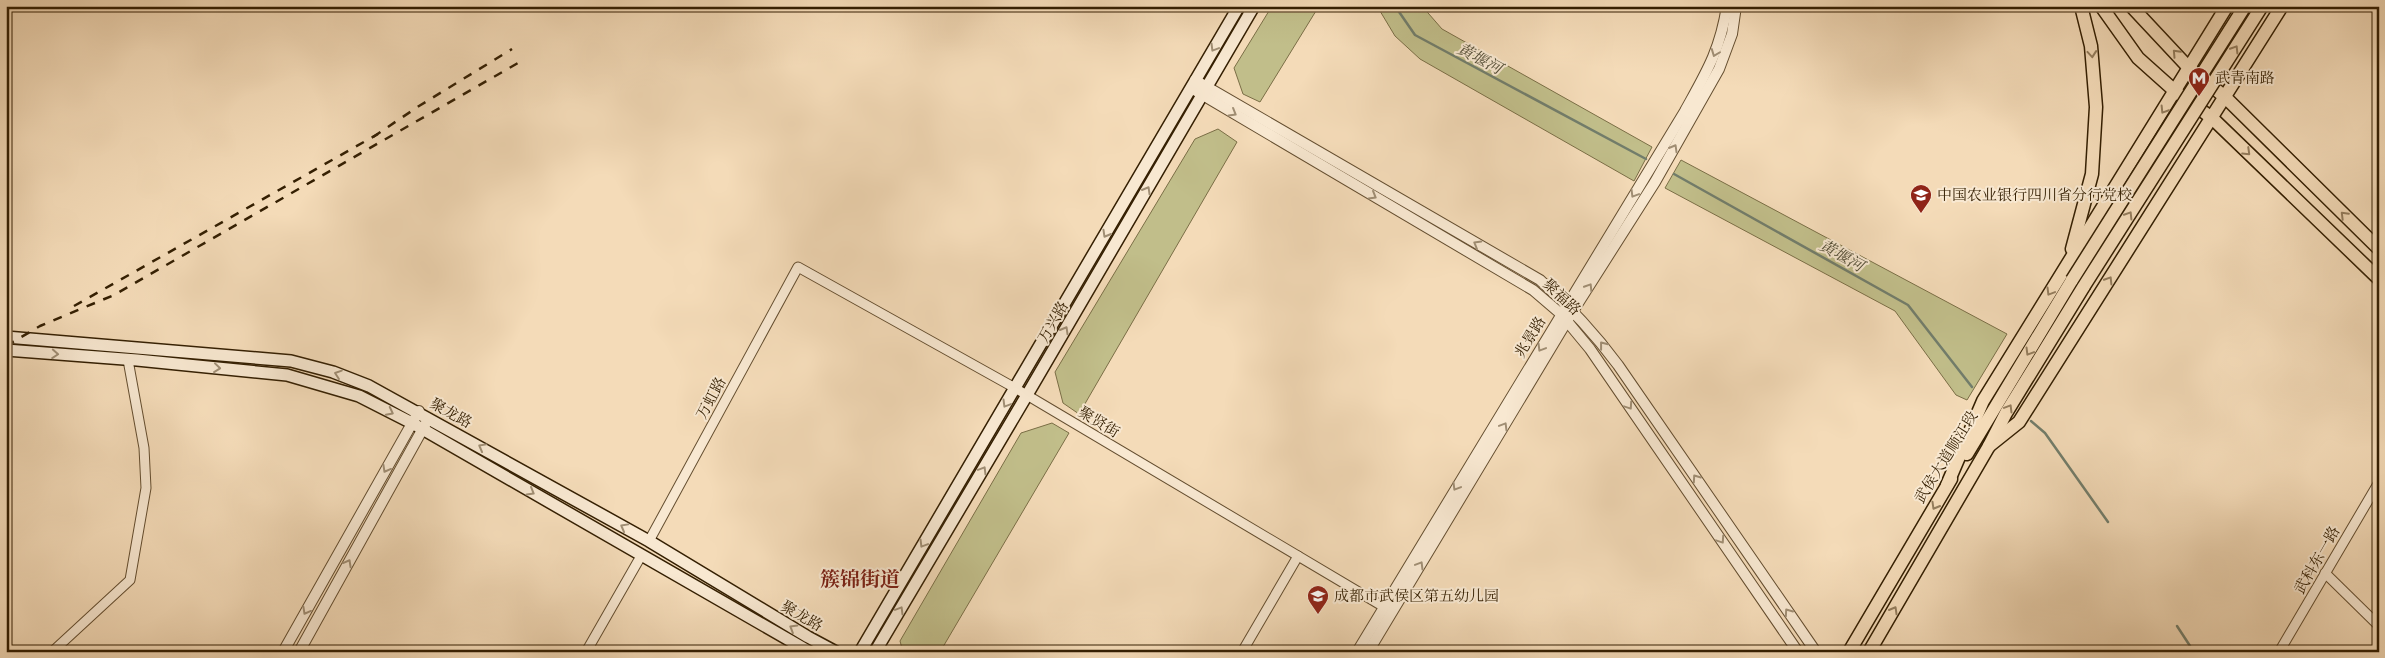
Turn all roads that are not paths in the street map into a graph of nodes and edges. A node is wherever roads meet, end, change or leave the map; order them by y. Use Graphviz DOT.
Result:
graph roads {
  1 [pos="1239,6"];
  2 [pos="1254,6"];
  3 [pos="1727,6"];
  4 [pos="1736,6"];
  5 [pos="2081,6"];
  6 [pos="2101,6"];
  7 [pos="2131,6"];
  8 [pos="2227,6"];
  9 [pos="2245,6"];
  10 [pos="2262,6"];
  11 [pos="2282,6"];
  12 [pos="2189,68"];
  13 [pos="1193,84"];
  14 [pos="1205,91"];
  15 [pos="2176,92"];
  16 [pos="2225,97"];
  17 [pos="2212,118"];
  18 [pos="2379,249"];
  19 [pos="2068,262"];
  20 [pos="798,267"];
  21 [pos="2379,279"];
  22 [pos="2078,283"];
  23 [pos="1570,308"];
  24 [pos="1565,318"];
  25 [pos="6,337"];
  26 [pos="6,350"];
  27 [pos="128,360"];
  28 [pos="1016,388"];
  29 [pos="1027,396"];
  30 [pos="418,412"];
  31 [pos="430,418"];
  32 [pos="412,423"];
  33 [pos="422,429"];
  34 [pos="1990,446"];
  35 [pos="2379,482"];
  36 [pos="1947,485"];
  37 [pos="649,541"];
  38 [pos="641,556"];
  39 [pos="1298,556"];
  40 [pos="2324,573"];
  41 [pos="1384,607"];
  42 [pos="2379,626"];
  43 [pos="52,652"];
  44 [pos="283,652"];
  45 [pos="299,652"];
  46 [pos="586,652"];
  47 [pos="810,652"];
  48 [pos="836,652"];
  49 [pos="860,652"];
  50 [pos="875,652"];
  51 [pos="1242,652"];
  52 [pos="1357,652"];
  53 [pos="1368,652"];
  54 [pos="1798,652"];
  55 [pos="1816,652"];
  56 [pos="1850,652"];
  57 [pos="1869,652"];
  58 [pos="2279,652"];
  1 -- 13 [label="main road, one-way"];
  2 -- 14 [label="main road, 万兴路"];
  3 -- 23 [label="street, 兆景路, one-way"];
  23 -- 4 [label="street, 兆景路, one-way"];
  5 -- 19 [label="main road, one-way"];
  6 -- 15 [label="main road"];
  12 -- 7 [label="main road, one-way"];
  8 -- 12 [label="main road"];
  9 -- 22 [label="main road, bridge"];
  22 -- 10 [label="main road, one-way, bridge"];
  11 -- 16 [label="main road"];
  12 -- 15 [label="main road"];
  12 -- 16 [label="main road"];
  13 -- 14 [label="street, 聚福路"];
  13 -- 28 [label="main road, one-way"];
  23 -- 14 [label="street, one-way"];
  14 -- 24 [label="street, 聚福路, one-way"];
  29 -- 14 [label="main road, 万兴路, one-way"];
  15 -- 17 [label="main road"];
  15 -- 19 [label="main road, one-way"];
  16 -- 17 [label="main road"];
  18 -- 16 [label="main road, one-way"];
  17 -- 21 [label="main road, one-way"];
  34 -- 17 [label="main road, one-way"];
  19 -- 36 [label="main road, one-way"];
  20 -- 28 [label="street, 聚贤街"];
  20 -- 37 [label="street, 万虹路"];
  34 -- 22 [label="main road, 武侯大道顺江段, one-way"];
  22 -- 36 [label="main road, 武侯大道顺江段, one-way"];
  23 -- 24 [label="street, 兆景路"];
  55 -- 23 [label="street, one-way"];
  24 -- 41 [label="street, 兆景路, one-way"];
  53 -- 24 [label="street, 兆景路, one-way"];
  24 -- 54 [label="street, 聚福路, one-way"];
  30 -- 25 [label="main road, 聚龙路, one-way"];
  26 -- 27 [label="main road, 聚龙路, one-way"];
  27 -- 32 [label="main road, 聚龙路, one-way"];
  27 -- 43 [label="street"];
  28 -- 29 [label="street, 聚贤街"];
  28 -- 49 [label="main road, one-way"];
  29 -- 39 [label="street, 聚贤街"];
  50 -- 29 [label="main road, 万兴路, one-way"];
  30 -- 31 [label="main road, 聚龙路"];
  30 -- 32 [label="street"];
  31 -- 33 [label="street"];
  37 -- 31 [label="main road, 聚龙路, one-way"];
  32 -- 33 [label="main road, 聚龙路"];
  32 -- 44 [label="street, one-way"];
  33 -- 38 [label="main road, 聚龙路, one-way"];
  45 -- 33 [label="street, one-way"];
  57 -- 34 [label="main road, 武侯大道顺江段, one-way"];
  35 -- 40 [label="street, 武科东一路"];
  36 -- 56 [label="main road, 武侯大道顺江段, one-way"];
  48 -- 37 [label="main road, 聚龙路, one-way"];
  38 -- 46 [label="street"];
  38 -- 47 [label="main road, 聚龙路"];
  39 -- 41 [label="street, 聚贤街"];
  39 -- 51 [label="street"];
  40 -- 42 [label="street"];
  40 -- 58 [label="street, 武科东一路"];
  41 -- 52 [label="street, 兆景路"];
}
